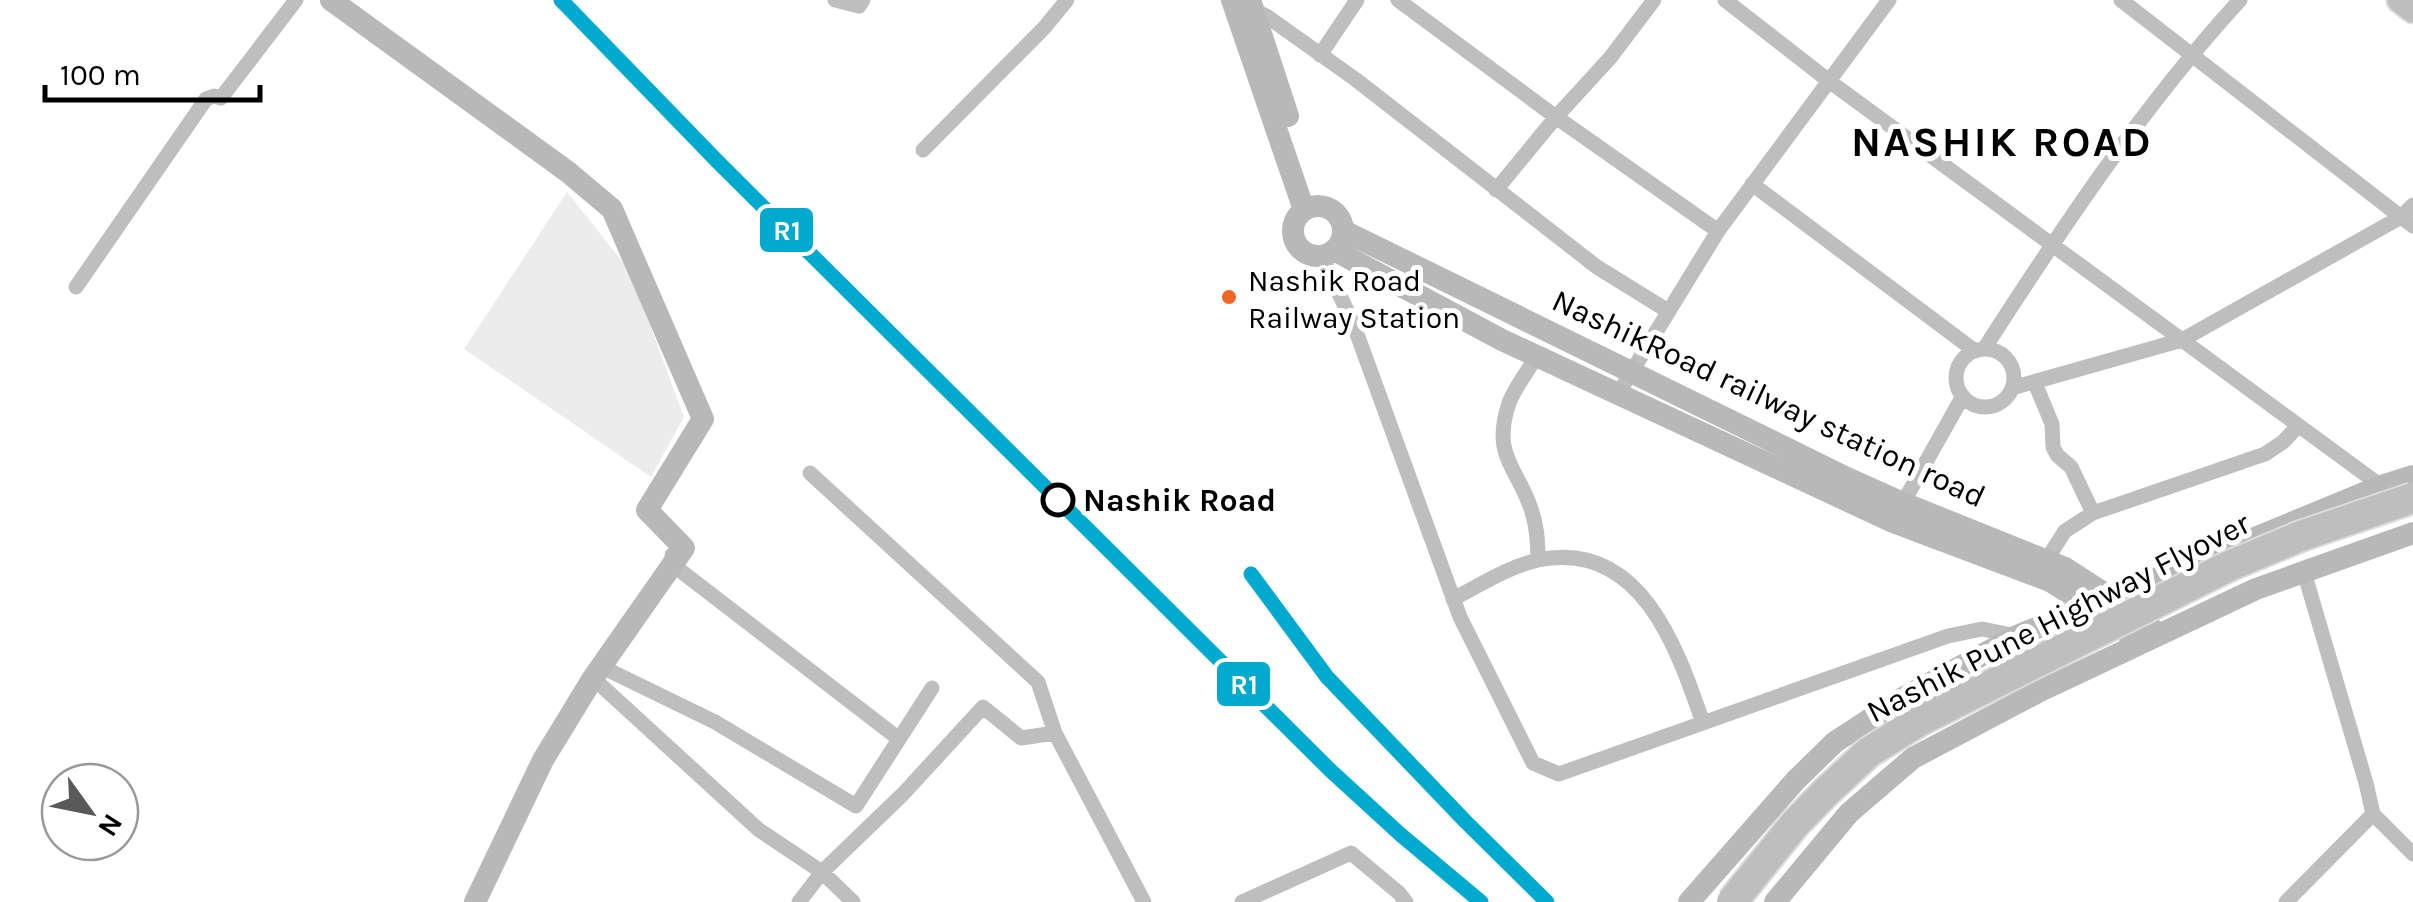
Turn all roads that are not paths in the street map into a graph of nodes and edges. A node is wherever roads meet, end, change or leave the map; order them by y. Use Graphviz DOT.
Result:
graph roads {
  1 [pos="296,0"];
  2 [pos="331,0"];
  3 [pos="835,0"];
  4 [pos="863,0"];
  5 [pos="1067,0"];
  6 [pos="1356,0"];
  7 [pos="1398,0"];
  8 [pos="1654,0"];
  9 [pos="1725,0"];
  10 [pos="1889,0"];
  11 [pos="2121,0"];
  12 [pos="2240,0"];
  13 [pos="2400,0"];
  14 [pos="1245,4"];
  15 [pos="2413,10"];
  16 [pos="2191,54"];
  17 [pos="1320,55"];
  18 [pos="1828,81"];
  19 [pos="1556,117"];
  20 [pos="922,150"];
  21 [pos="1752,184"];
  22 [pos="1496,190"];
  23 [pos="2413,204"];
  24 [pos="1310,208"];
  25 [pos="2407,222"];
  26 [pos="1718,231"];
  27 [pos="2052,244"];
  28 [pos="1333,246"];
  29 [pos="76,287"];
  30 [pos="1668,311"];
  31 [pos="2182,340"];
  32 [pos="1979,350"];
  33 [pos="1537,356"];
  34 [pos="1632,372"];
  35 [pos="2036,383"];
  36 [pos="2012,388"];
  37 [pos="1618,394"];
  38 [pos="1963,396"];
  39 [pos="2298,426"];
  40 [pos="810,473"];
  41 [pos="2413,476"];
  42 [pos="2381,486"];
  43 [pos="2413,498"];
  44 [pos="1898,513"];
  45 [pos="2093,514"];
  46 [pos="2413,518"];
  47 [pos="2413,533"];
  48 [pos="2047,559"];
  49 [pos="1538,560"];
  50 [pos="673,564"];
  51 [pos="2304,572"];
  52 [pos="1453,599"];
  53 [pos="2101,602"];
  54 [pos="2016,636"];
  55 [pos="2151,639"];
  56 [pos="598,672"];
  57 [pos="932,688"];
  58 [pos="1704,723"];
  59 [pos="1056,733"];
  60 [pos="899,739"];
  61 [pos="2373,814"];
  62 [pos="2413,854"];
  63 [pos="822,872"];
  64 [pos="475,902"];
  65 [pos="799,902"];
  66 [pos="853,902"];
  67 [pos="1144,902"];
  68 [pos="1242,902"];
  69 [pos="1406,902"];
  70 [pos="1689,902"];
  71 [pos="1732,902"];
  72 [pos="1754,902"];
  73 [pos="1775,902"];
  74 [pos="2286,902"];
  1 -- 29 [label="street"];
  2 -- 50 [label="main road"];
  3 -- 4 [label="street"];
  5 -- 20 [label="street"];
  6 -- 17 [label="street"];
  7 -- 19 [label="street"];
  8 -- 19 [label="street"];
  9 -- 18 [label="street"];
  10 -- 18 [label="street"];
  11 -- 16 [label="street"];
  12 -- 16 [label="street"];
  13 -- 15 [label="main road"];
  14 -- 17 [label="street"];
  14 -- 24 [label="main road"];
  16 -- 25 [label="street"];
  16 -- 27 [label="street"];
  17 -- 22 [label="street"];
  18 -- 21 [label="street"];
  18 -- 27 [label="street"];
  19 -- 22 [label="street"];
  19 -- 26 [label="street"];
  21 -- 26 [label="street"];
  21 -- 32 [label="street"];
  22 -- 30 [label="street"];
  23 -- 25 [label="street"];
  24 -- 28 [label="main road"];
  24 -- 28 [label="main road"];
  25 -- 31 [label="street"];
  26 -- 30 [label="street"];
  27 -- 31 [label="street"];
  27 -- 32 [label="street"];
  28 -- 33 [label="main road"];
  28 -- 34 [label="main road, NashikRoad railway station road"];
  28 -- 52 [label="street"];
  30 -- 34 [label="street"];
  31 -- 35 [label="street"];
  31 -- 39 [label="street"];
  32 -- 36 [label="street"];
  32 -- 38 [label="street"];
  33 -- 37 [label="main road"];
  33 -- 49 [label="street"];
  34 -- 37 [label="street"];
  34 -- 44 [label="main road, NashikRoad railway station road"];
  35 -- 36 [label="street"];
  35 -- 45 [label="street"];
  36 -- 38 [label="street"];
  37 -- 44 [label="main road"];
  38 -- 44 [label="street"];
  39 -- 42 [label="street"];
  39 -- 45 [label="street"];
  40 -- 59 [label="street"];
  41 -- 42 [label="main road"];
  42 -- 53 [label="main road"];
  43 -- 71 [label="highway, Nashik Pune Highway Flyover, bridge"];
  44 -- 48 [label="main road, NashikRoad railway station road"];
  44 -- 53 [label="main road"];
  45 -- 48 [label="street"];
  46 -- 72 [label="highway, Nashik Pune Highway Flyover"];
  47 -- 51 [label="main road"];
  48 -- 53 [label="main road, NashikRoad railway station road"];
  49 -- 52 [label="street"];
  49 -- 58 [label="street"];
  50 -- 56 [label="main road"];
  50 -- 60 [label="street"];
  51 -- 55 [label="main road"];
  51 -- 61 [label="street"];
  52 -- 58 [label="street"];
  53 -- 54 [label="main road"];
  53 -- 55 [label="main road"];
  54 -- 58 [label="street"];
  54 -- 70 [label="main road"];
  55 -- 73 [label="main road"];
  56 -- 60 [label="street"];
  56 -- 63 [label="street"];
  56 -- 64 [label="main road"];
  57 -- 60 [label="street"];
  59 -- 63 [label="street"];
  59 -- 67 [label="street"];
  61 -- 62 [label="street"];
  61 -- 74 [label="street"];
  63 -- 65 [label="street"];
  63 -- 66 [label="street"];
  68 -- 69 [label="street"];
}
